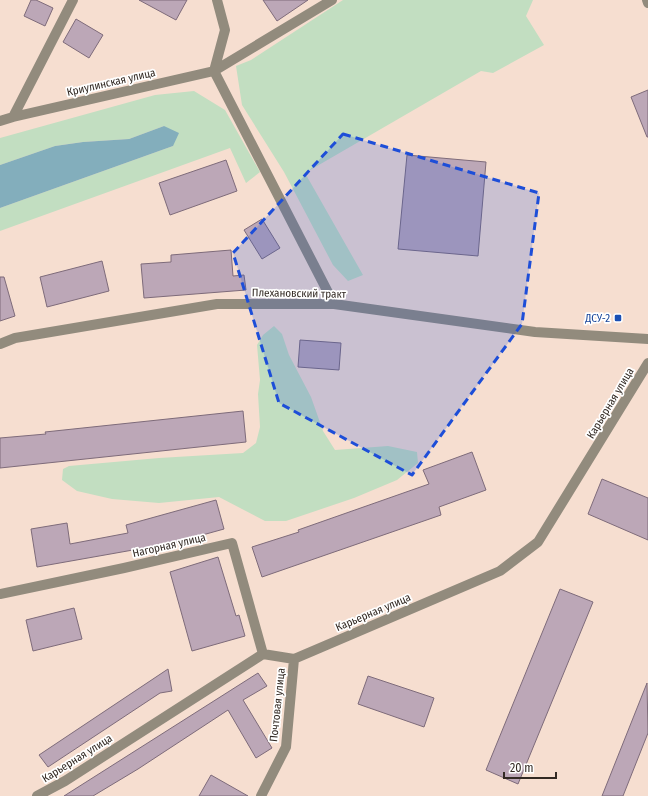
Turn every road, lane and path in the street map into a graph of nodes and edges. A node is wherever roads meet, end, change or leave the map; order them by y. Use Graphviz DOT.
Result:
graph roads {
  1 [pos="73,0"];
  2 [pos="217,0"];
  3 [pos="332,0"];
  4 [pos="647,0"];
  5 [pos="648,3"];
  6 [pos="214,71"];
  7 [pos="13,117"];
  8 [pos="0,121"];
  9 [pos="334,304"];
  10 [pos="648,339"];
  11 [pos="0,344"];
  12 [pos="648,363"];
  13 [pos="0,594"];
  14 [pos="263,654"];
  15 [pos="294,659"];
  16 [pos="37,796"];
  17 [pos="261,796"];
  1 -- 7 [label="street"];
  2 -- 6 [label="street"];
  3 -- 6 [label="street, Криулинская улица"];
  4 -- 5 [label="street"];
  6 -- 7 [label="street, Криулинская улица"];
  6 -- 9 [label="street"];
  7 -- 8 [label="street, Криулинская улица"];
  9 -- 10 [label="street, Плехановский тракт"];
  9 -- 11 [label="street, Плехановский тракт"];
  12 -- 15 [label="street, Карьерная улица"];
  13 -- 14 [label="street, Нагорная улица"];
  14 -- 15 [label="street"];
  14 -- 16 [label="street, Карьерная улица"];
  15 -- 17 [label="street, Почтовая улица"];
}
